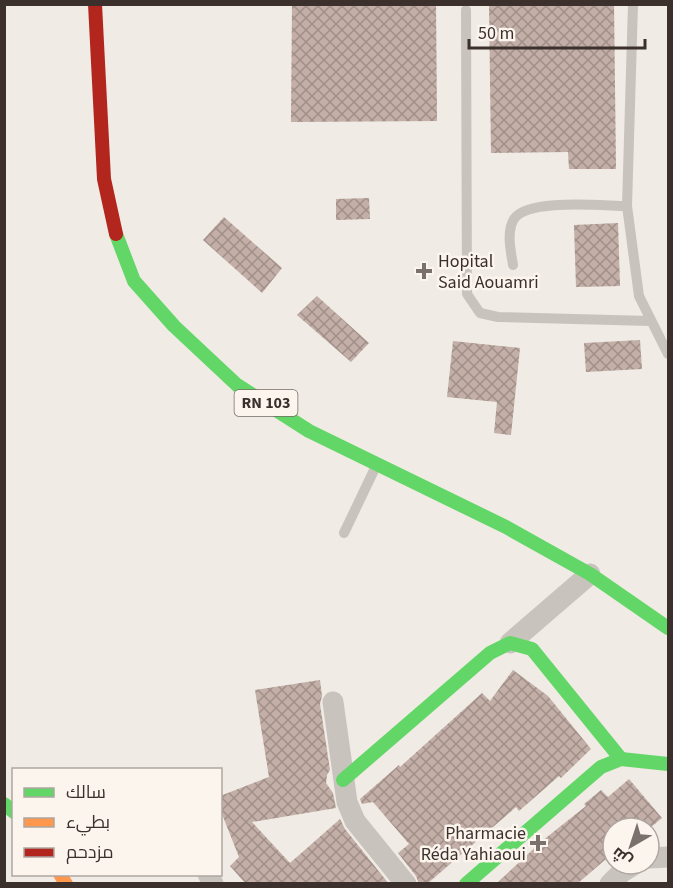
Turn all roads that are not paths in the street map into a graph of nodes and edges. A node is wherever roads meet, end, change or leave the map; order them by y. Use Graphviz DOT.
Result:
graph roads {
  1 [pos="95,4"];
  2 [pos="633,4"];
  3 [pos="466,10"];
  4 [pos="627,206"];
  5 [pos="513,265"];
  6 [pos="650,321"];
  7 [pos="669,354"];
  8 [pos="377,464"];
  9 [pos="344,533"];
  10 [pos="590,574"];
  11 [pos="669,628"];
  12 [pos="510,643"];
  13 [pos="333,702"];
  14 [pos="621,759"];
  15 [pos="669,764"];
  16 [pos="343,780"];
  17 [pos="406,884"];
  18 [pos="466,884"];
  1 -- 8 [label="main road, RN 103"];
  2 -- 4 [label="lane"];
  3 -- 6 [label="lane"];
  4 -- 5 [label="lane"];
  4 -- 6 [label="lane"];
  6 -- 7 [label="lane"];
  8 -- 9 [label="lane"];
  8 -- 10 [label="main road, RN 103"];
  10 -- 11 [label="main road, RN 103"];
  10 -- 12 [label="street"];
  12 -- 14 [label="main road"];
  12 -- 16 [label="main road"];
  13 -- 16 [label="street"];
  14 -- 15 [label="main road"];
  14 -- 18 [label="main road"];
  16 -- 17 [label="street"];
}
